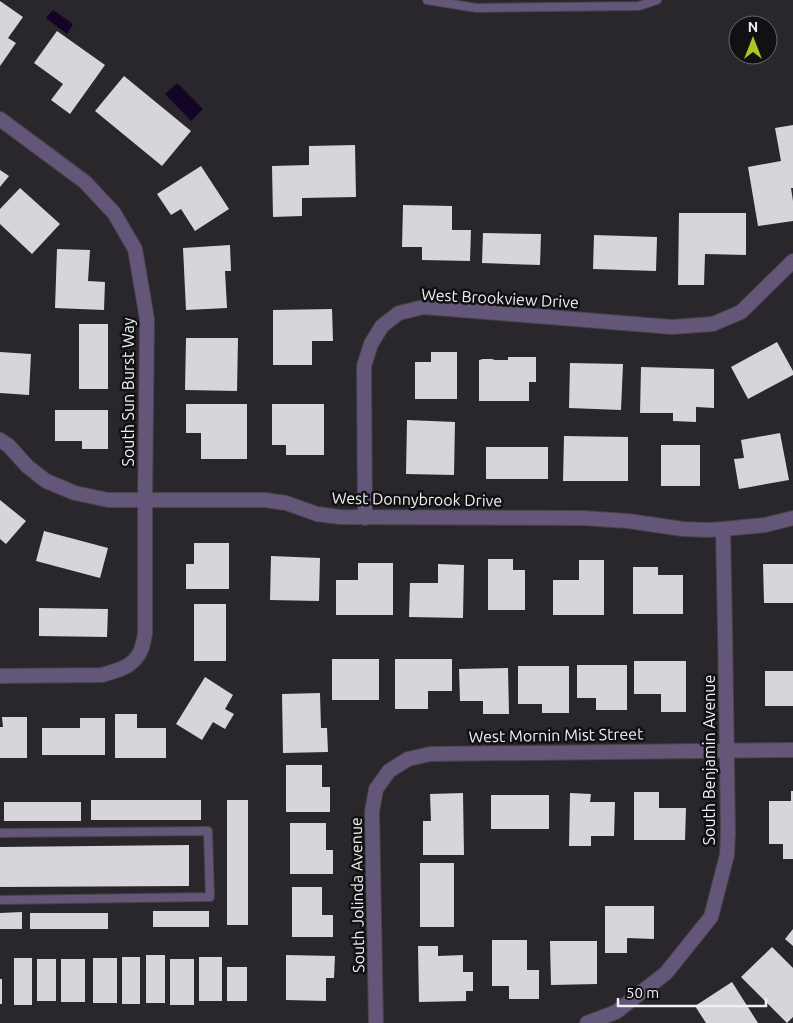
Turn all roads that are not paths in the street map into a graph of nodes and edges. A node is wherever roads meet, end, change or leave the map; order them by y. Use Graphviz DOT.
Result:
graph roads {
  1 [pos="427,0"];
  2 [pos="657,0"];
  3 [pos="0,119"];
  4 [pos="793,261"];
  5 [pos="0,440"];
  6 [pos="145,500"];
  7 [pos="365,518"];
  8 [pos="793,518"];
  9 [pos="723,530"];
  10 [pos="0,676"];
  11 [pos="793,750"];
  12 [pos="727,751"];
  13 [pos="389,771"];
  14 [pos="0,833"];
  15 [pos="0,900"];
  16 [pos="376,1023"];
  17 [pos="586,1023"];
  1 -- 2 [label="lane"];
  3 -- 6 [label="street, South Sun Burst Way"];
  4 -- 7 [label="street, West Brookview Drive"];
  5 -- 6 [label="street, West Donnybrook Drive"];
  6 -- 7 [label="street, West Donnybrook Drive"];
  6 -- 10 [label="street, South Sun Burst Way"];
  7 -- 9 [label="street, West Donnybrook Drive"];
  8 -- 9 [label="street, West Donnybrook Drive"];
  9 -- 12 [label="street, South Benjamin Avenue"];
  11 -- 12 [label="street, West Mornin Mist Street"];
  12 -- 13 [label="street, West Mornin Mist Street"];
  12 -- 17 [label="street, South Benjamin Avenue"];
  13 -- 16 [label="street, South Jolinda Avenue"];
  14 -- 15 [label="lane"];
}
